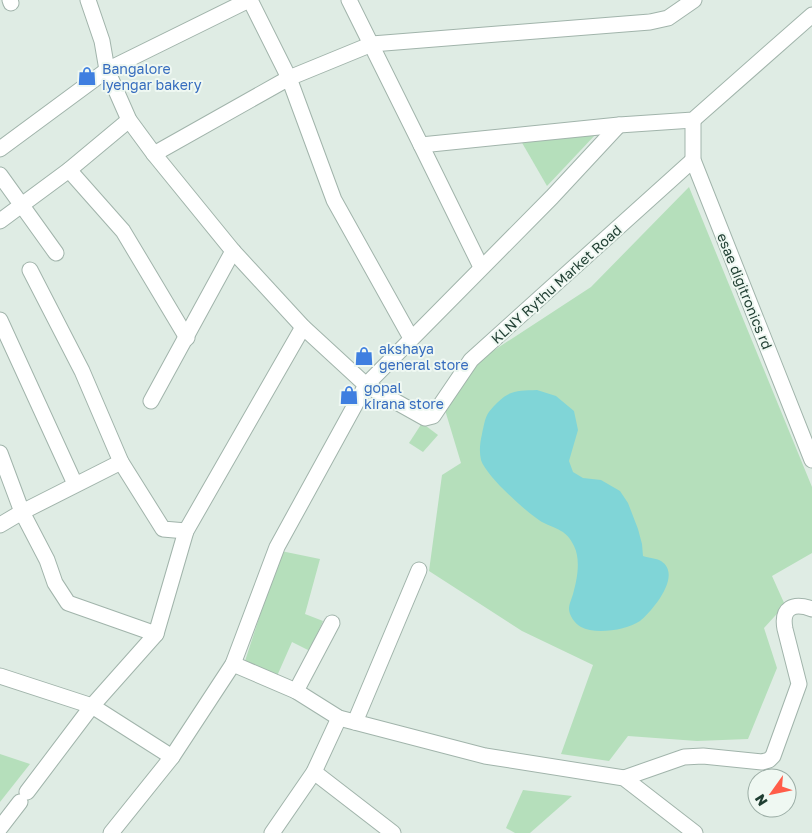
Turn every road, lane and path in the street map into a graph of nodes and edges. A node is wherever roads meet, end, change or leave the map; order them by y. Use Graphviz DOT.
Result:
graph roads {
  1 [pos="88,0"];
  2 [pos="250,0"];
  3 [pos="350,0"];
  4 [pos="694,0"];
  5 [pos="812,15"];
  6 [pos="372,44"];
  7 [pos="107,70"];
  8 [pos="290,78"];
  9 [pos="129,120"];
  10 [pos="693,120"];
  11 [pos="619,125"];
  12 [pos="421,145"];
  13 [pos="0,149"];
  14 [pos="154,154"];
  15 [pos="693,160"];
  16 [pos="69,170"];
  17 [pos="0,175"];
  18 [pos="22,205"];
  19 [pos="0,221"];
  20 [pos="233,250"];
  21 [pos="56,253"];
  22 [pos="480,267"];
  23 [pos="30,270"];
  24 [pos="0,320"];
  25 [pos="303,327"];
  26 [pos="187,338"];
  27 [pos="411,338"];
  28 [pos="366,385"];
  29 [pos="152,400"];
  30 [pos="0,453"];
  31 [pos="812,460"];
  32 [pos="121,462"];
  33 [pos="75,484"];
  34 [pos="22,512"];
  35 [pos="0,525"];
  36 [pos="186,531"];
  37 [pos="419,570"];
  38 [pos="812,609"];
  39 [pos="332,623"];
  40 [pos="156,634"];
  41 [pos="233,664"];
  42 [pos="0,676"];
  43 [pos="296,691"];
  44 [pos="92,706"];
  45 [pos="339,718"];
  46 [pos="355,722"];
  47 [pos="172,757"];
  48 [pos="314,772"];
  49 [pos="624,778"];
  50 [pos="0,828"];
  51 [pos="111,833"];
  52 [pos="272,833"];
  53 [pos="393,833"];
  54 [pos="695,833"];
  1 -- 7 [label="street"];
  2 -- 7 [label="street"];
  2 -- 8 [label="street"];
  3 -- 6 [label="street"];
  4 -- 6 [label="street"];
  5 -- 10 [label="street"];
  6 -- 8 [label="street"];
  6 -- 12 [label="street"];
  7 -- 9 [label="street"];
  7 -- 13 [label="street"];
  8 -- 14 [label="street"];
  8 -- 27 [label="street"];
  9 -- 14 [label="street"];
  9 -- 16 [label="street"];
  10 -- 11 [label="street"];
  10 -- 15 [label="street, esae digitronics rd"];
  11 -- 12 [label="street"];
  11 -- 22 [label="street"];
  12 -- 22 [label="street"];
  14 -- 20 [label="street"];
  15 -- 28 [label="street, KLNY Rythu Market Road"];
  15 -- 31 [label="street, esae digitronics rd"];
  16 -- 18 [label="street"];
  16 -- 26 [label="street"];
  17 -- 18 [label="street"];
  18 -- 19 [label="street"];
  18 -- 21 [label="street"];
  20 -- 25 [label="street"];
  20 -- 26 [label="street"];
  22 -- 27 [label="street"];
  23 -- 32 [label="street"];
  24 -- 33 [label="street"];
  25 -- 28 [label="street"];
  25 -- 36 [label="street"];
  26 -- 29 [label="street"];
  27 -- 28 [label="street"];
  28 -- 41 [label="street"];
  30 -- 34 [label="street"];
  32 -- 33 [label="street"];
  32 -- 36 [label="street"];
  33 -- 34 [label="street"];
  34 -- 35 [label="street"];
  34 -- 40 [label="street"];
  36 -- 40 [label="street"];
  37 -- 46 [label="street"];
  38 -- 49 [label="street"];
  39 -- 43 [label="street"];
  40 -- 44 [label="street"];
  41 -- 43 [label="street"];
  41 -- 47 [label="street"];
  42 -- 44 [label="street"];
  43 -- 45 [label="street"];
  44 -- 47 [label="street"];
  44 -- 50 [label="street"];
  45 -- 46 [label="street"];
  45 -- 48 [label="street"];
  46 -- 49 [label="street"];
  47 -- 51 [label="street"];
  48 -- 52 [label="street"];
  48 -- 53 [label="street"];
  49 -- 54 [label="street"];
}
